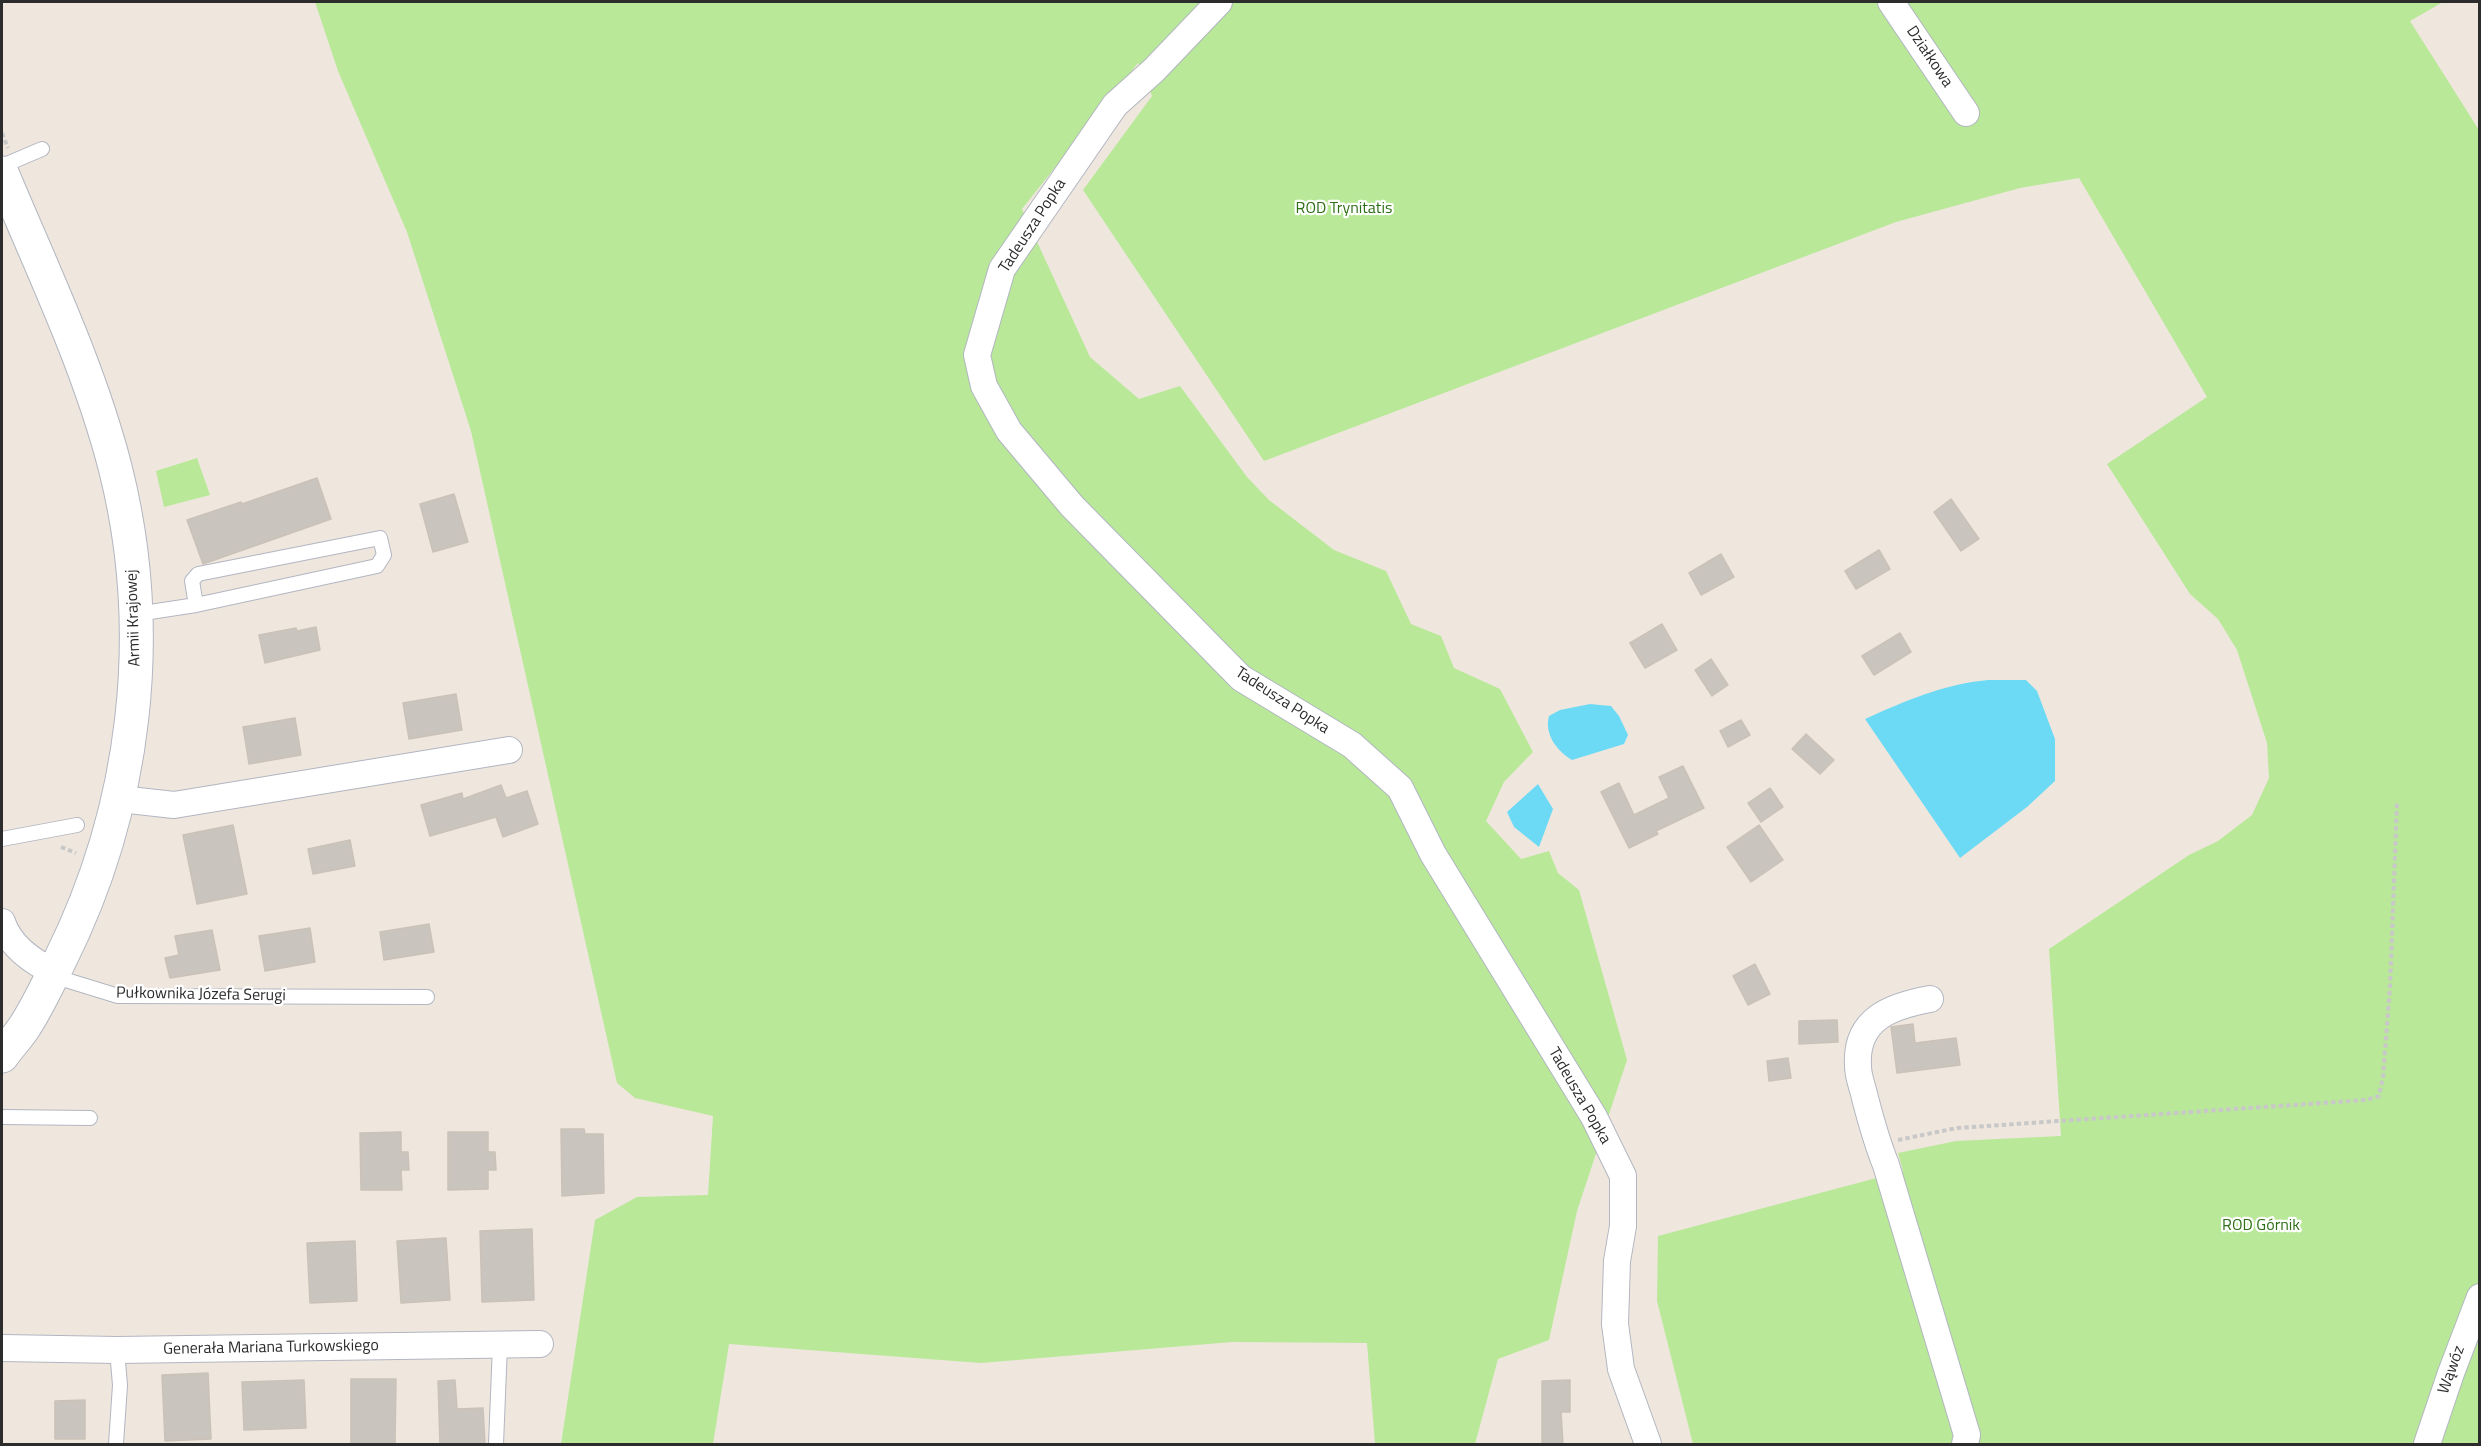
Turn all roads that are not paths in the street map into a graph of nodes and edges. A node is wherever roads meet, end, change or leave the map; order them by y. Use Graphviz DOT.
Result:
graph roads {
  1 [pos="1219,2"];
  2 [pos="1891,2"];
  3 [pos="1966,112"];
  4 [pos="42,149"];
  5 [pos="5,161"];
  6 [pos="2,166"];
  7 [pos="196,605"];
  8 [pos="137,614"];
  9 [pos="509,750"];
  10 [pos="120,799"];
  11 [pos="77,825"];
  12 [pos="2,839"];
  13 [pos="2,922"];
  14 [pos="54,972"];
  15 [pos="427,997"];
  16 [pos="1930,999"];
  17 [pos="2,1056"];
  18 [pos="2,1117"];
  19 [pos="90,1118"];
  20 [pos="2480,1297"];
  21 [pos="540,1344"];
  22 [pos="500,1345"];
  23 [pos="2,1348"];
  24 [pos="117,1350"];
  25 [pos="116,1444"];
  26 [pos="496,1444"];
  27 [pos="1648,1444"];
  28 [pos="1965,1444"];
  29 [pos="2427,1444"];
  1 -- 27 [label="street, Tadeusza Popka"];
  2 -- 3 [label="street, Działkowa"];
  4 -- 6 [label="lane"];
  5 -- 8 [label="main road, Armii Krajowej"];
  7 -- 7 [label="lane"];
  7 -- 8 [label="lane"];
  8 -- 10 [label="main road, Armii Krajowej"];
  9 -- 10 [label="street"];
  10 -- 14 [label="main road, Armii Krajowej"];
  11 -- 12 [label="lane"];
  13 -- 14 [label="street, Pułkownika Józefa Serugi"];
  14 -- 15 [label="lane, Pułkownika Józefa Serugi"];
  14 -- 17 [label="main road, Armii Krajowej"];
  16 -- 28 [label="street"];
  18 -- 19 [label="lane"];
  20 -- 29 [label="street, Wąwóz"];
  21 -- 22 [label="street, Generała Mariana Turkowskiego"];
  22 -- 24 [label="street, Generała Mariana Turkowskiego"];
  22 -- 26 [label="lane"];
  23 -- 24 [label="street, Generała Mariana Turkowskiego"];
  24 -- 25 [label="lane"];
}
